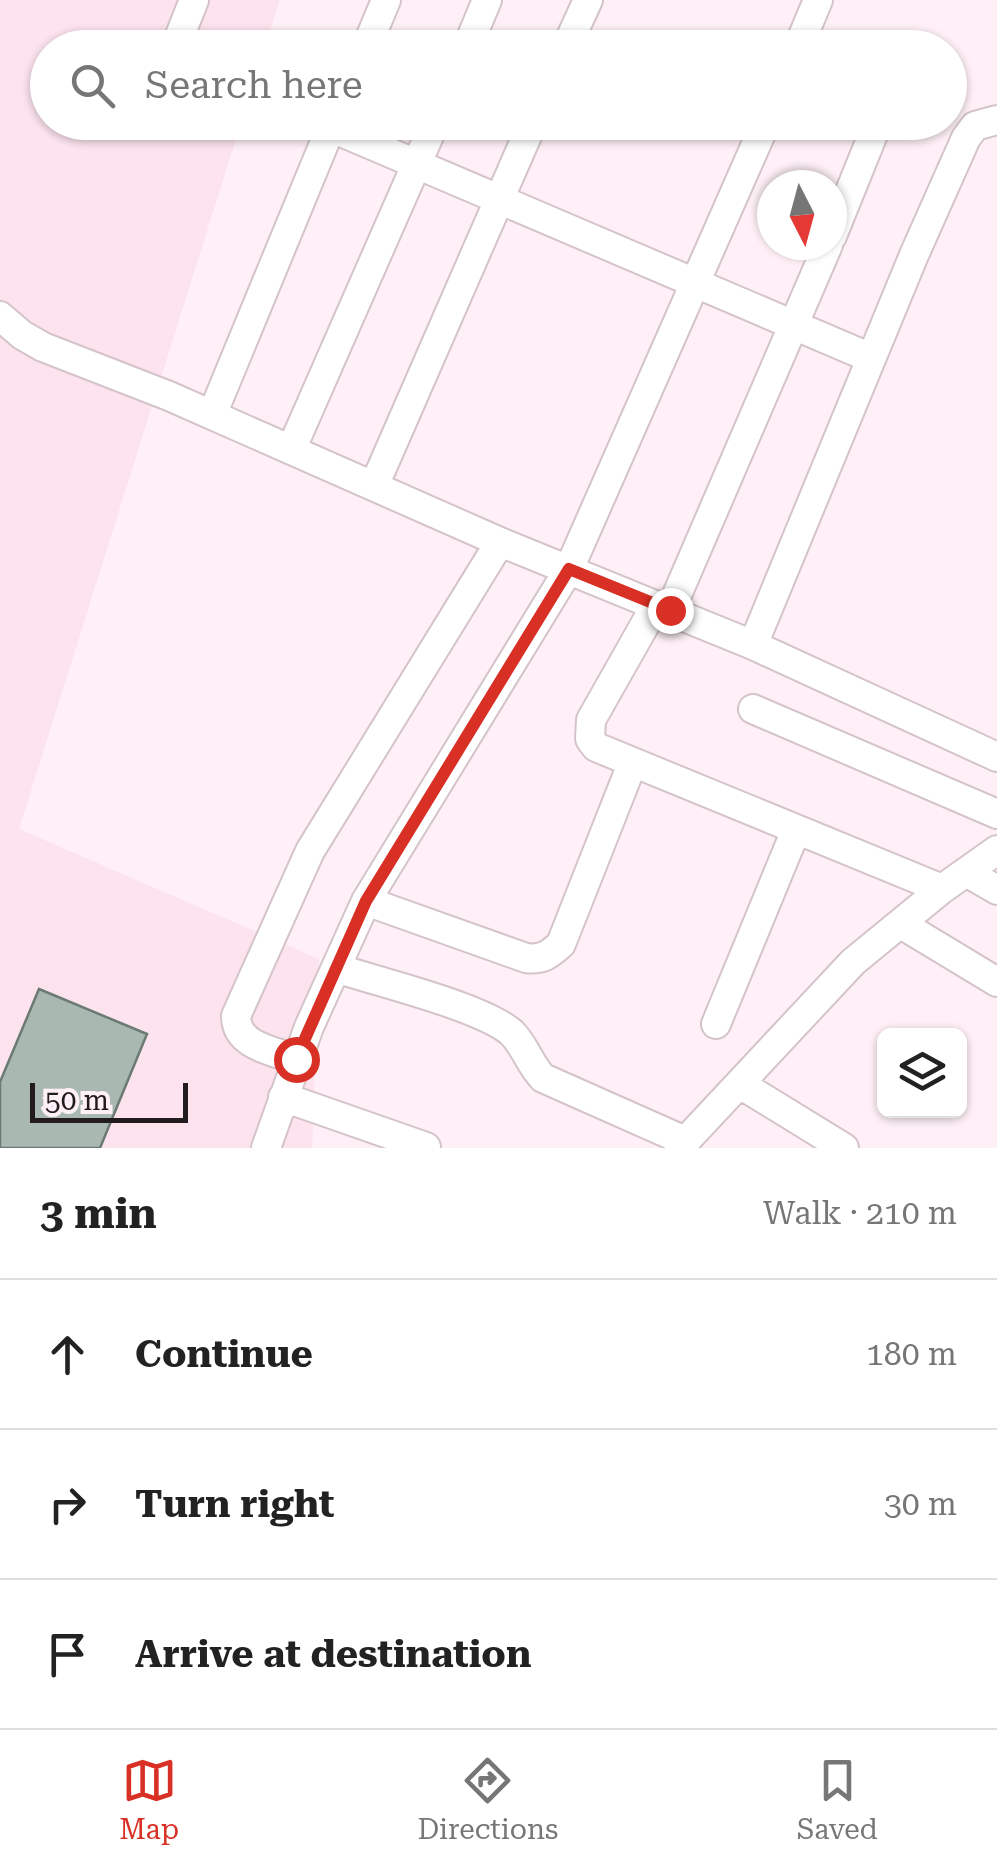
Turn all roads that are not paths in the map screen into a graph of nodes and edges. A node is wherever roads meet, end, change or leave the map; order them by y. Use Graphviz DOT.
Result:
graph roads {
  1 [pos="194,0"];
  2 [pos="386,0"];
  3 [pos="487,0"];
  4 [pos="588,0"];
  5 [pos="818,0"];
  6 [pos="182,30"];
  7 [pos="374,30"];
  8 [pos="474,30"];
  9 [pos="574,30"];
  10 [pos="806,30"];
  11 [pos="997,120"];
  12 [pos="967,137"];
  13 [pos="321,140"];
  14 [pos="363,140"];
  15 [pos="427,140"];
  16 [pos="524,140"];
  17 [pos="758,140"];
  18 [pos="871,140"];
  19 [pos="965,140"];
  20 [pos="417,163"];
  21 [pos="498,199"];
  22 [pos="847,199"];
  23 [pos="822,260"];
  24 [pos="695,285"];
  25 [pos="0,316"];
  26 [pos="795,328"];
  27 [pos="871,358"];
  28 [pos="212,415"];
  29 [pos="291,450"];
  30 [pos="374,486"];
  31 [pos="500,542"];
  32 [pos="569,569"];
  33 [pos="663,608"];
  34 [pos="753,646"];
  35 [pos="752,710"];
  36 [pos="997,756"];
  37 [pos="632,764"];
  38 [pos="997,814"];
  39 [pos="796,830"];
  40 [pos="997,850"];
  41 [pos="966,872"];
  42 [pos="942,889"];
  43 [pos="997,890"];
  44 [pos="366,901"];
  45 [pos="901,924"];
  46 [pos="336,968"];
  47 [pos="997,982"];
  48 [pos="716,1024"];
  49 [pos="296,1059"];
  50 [pos="740,1084"];
  51 [pos="283,1096"];
  52 [pos="682,1144"];
  53 [pos="426,1147"];
  54 [pos="266,1148"];
  55 [pos="844,1148"];
  1 -- 6 [label="street"];
  2 -- 7 [label="street"];
  3 -- 8 [label="street"];
  4 -- 9 [label="street"];
  5 -- 10 [label="street"];
  11 -- 12 [label="street"];
  13 -- 28 [label="street"];
  14 -- 20 [label="street"];
  15 -- 20 [label="street"];
  16 -- 21 [label="street"];
  17 -- 24 [label="street"];
  18 -- 22 [label="street"];
  19 -- 27 [label="street"];
  20 -- 21 [label="street"];
  20 -- 29 [label="street"];
  21 -- 24 [label="street"];
  21 -- 30 [label="street"];
  23 -- 26 [label="street"];
  24 -- 26 [label="street"];
  24 -- 32 [label="street"];
  25 -- 28 [label="street"];
  26 -- 27 [label="street"];
  26 -- 33 [label="street"];
  27 -- 34 [label="street"];
  28 -- 29 [label="street"];
  29 -- 30 [label="street"];
  30 -- 31 [label="street"];
  31 -- 32 [label="street"];
  31 -- 49 [label="street"];
  32 -- 33 [label="street"];
  32 -- 44 [label="street"];
  33 -- 34 [label="street"];
  33 -- 37 [label="street"];
  34 -- 36 [label="street"];
  35 -- 38 [label="street"];
  37 -- 39 [label="street"];
  37 -- 44 [label="street"];
  39 -- 42 [label="street"];
  39 -- 48 [label="street"];
  40 -- 41 [label="street"];
  41 -- 42 [label="street"];
  41 -- 43 [label="street"];
  42 -- 45 [label="street"];
  44 -- 46 [label="street"];
  45 -- 47 [label="street"];
  45 -- 50 [label="street"];
  46 -- 49 [label="street"];
  46 -- 52 [label="street"];
  49 -- 51 [label="street"];
  50 -- 52 [label="street"];
  50 -- 55 [label="street"];
  51 -- 53 [label="street"];
  51 -- 54 [label="street"];
}
